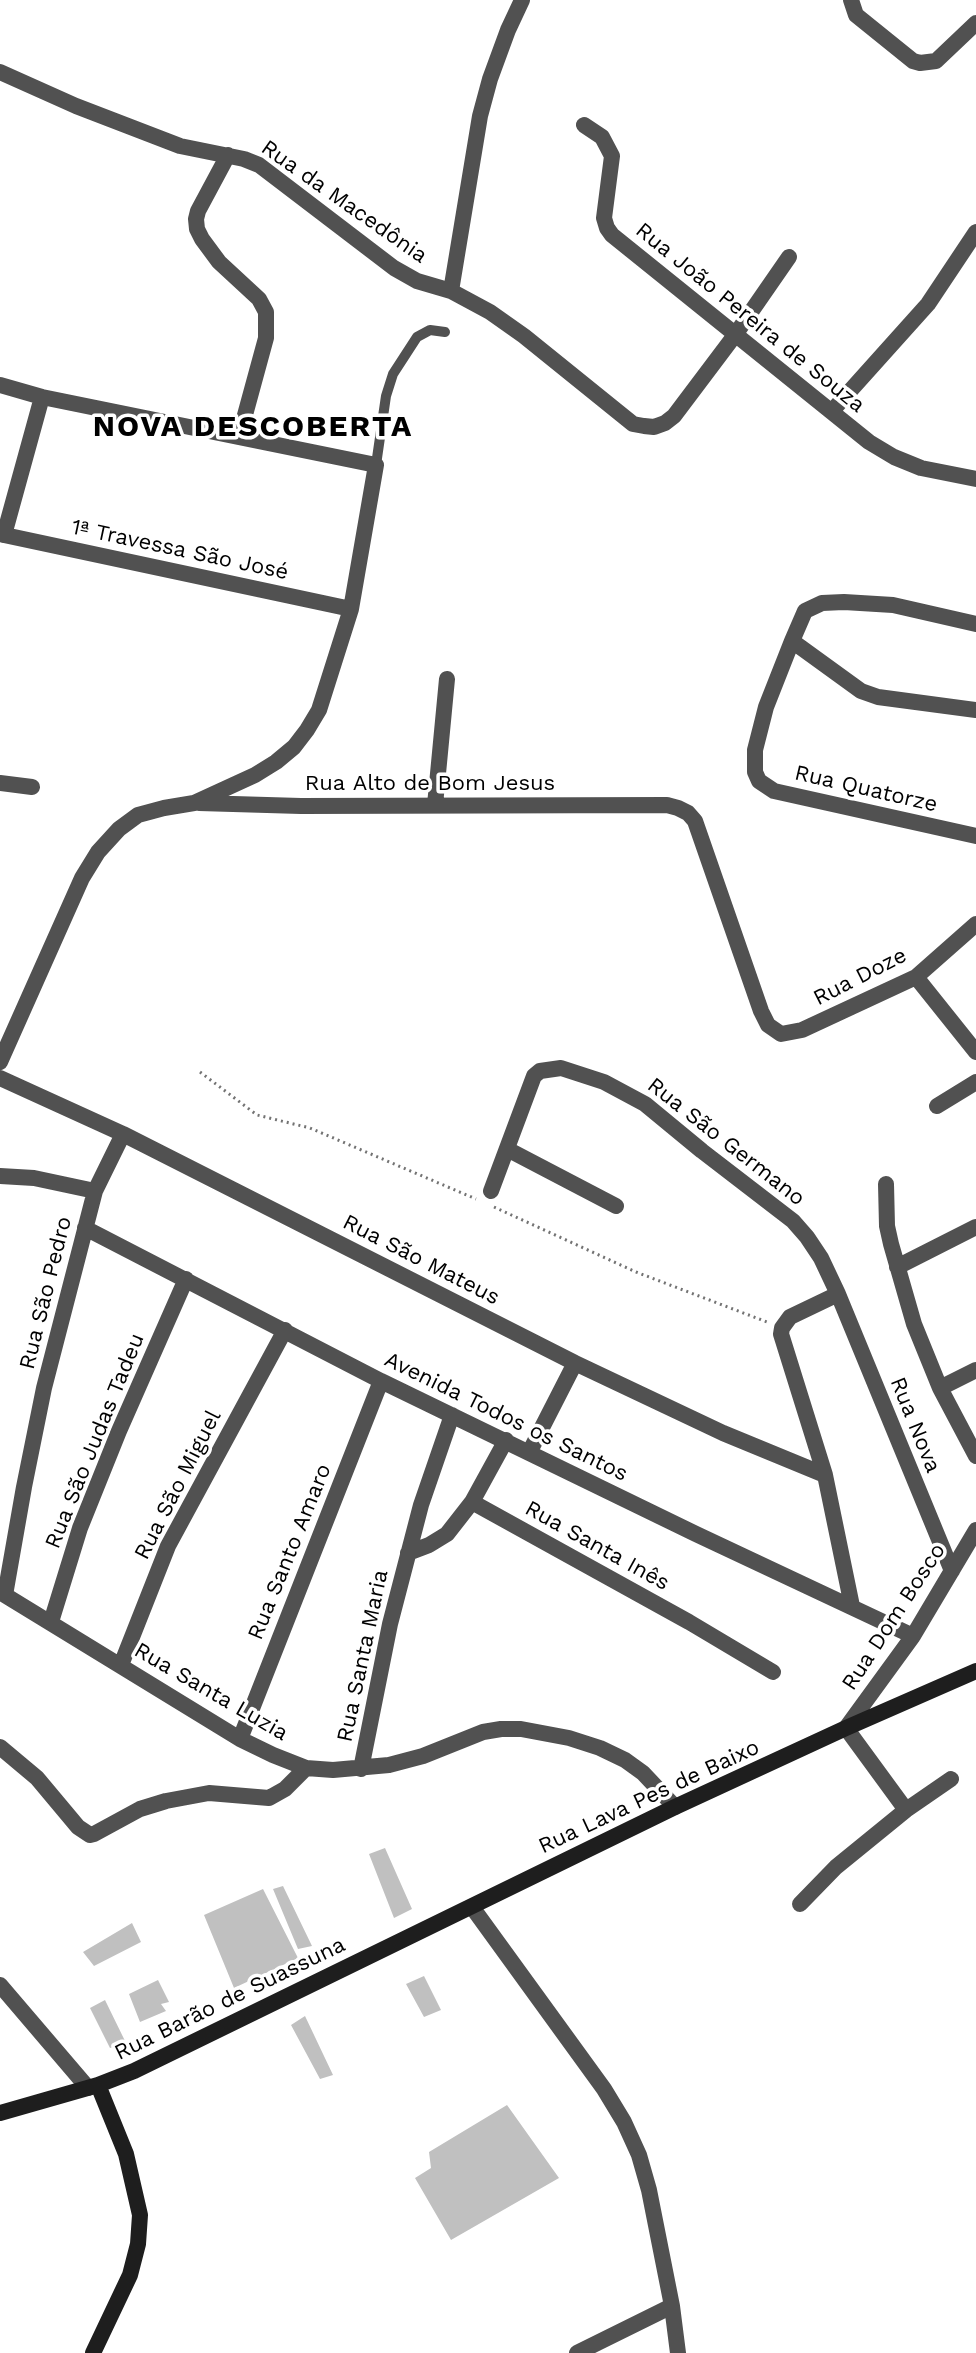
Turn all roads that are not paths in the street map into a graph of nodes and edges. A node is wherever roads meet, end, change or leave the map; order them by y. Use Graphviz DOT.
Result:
graph roads {
  1 [pos="509,0"];
  2 [pos="522,0"];
  3 [pos="851,0"];
  4 [pos="976,23"];
  5 [pos="508,30"];
  6 [pos="0,72"];
  7 [pos="584,125"];
  8 [pos="228,155"];
  9 [pos="976,232"];
  10 [pos="789,257"];
  11 [pos="451,291"];
  12 [pos="445,332"];
  13 [pos="735,335"];
  14 [pos="0,385"];
  15 [pos="42,397"];
  16 [pos="832,411"];
  17 [pos="239,437"];
  18 [pos="376,465"];
  19 [pos="976,479"];
  20 [pos="2,534"];
  21 [pos="351,609"];
  22 [pos="976,624"];
  23 [pos="792,641"];
  24 [pos="447,679"];
  25 [pos="976,710"];
  26 [pos="0,783"];
  27 [pos="32,787"];
  28 [pos="194,803"];
  29 [pos="435,805"];
  30 [pos="976,836"];
  31 [pos="976,924"];
  32 [pos="916,977"];
  33 [pos="761,1011"];
  34 [pos="976,1052"];
  35 [pos="0,1062"];
  36 [pos="0,1078"];
  37 [pos="976,1082"];
  38 [pos="937,1106"];
  39 [pos="123,1134"];
  40 [pos="507,1149"];
  41 [pos="0,1176"];
  42 [pos="886,1184"];
  43 [pos="95,1191"];
  44 [pos="491,1191"];
  45 [pos="616,1206"];
  46 [pos="976,1227"];
  47 [pos="85,1228"];
  48 [pos="897,1267"];
  49 [pos="186,1279"];
  50 [pos="838,1294"];
  51 [pos="285,1330"];
  52 [pos="575,1363"];
  53 [pos="976,1370"];
  54 [pos="381,1381"];
  55 [pos="940,1388"];
  56 [pos="452,1415"];
  57 [pos="506,1440"];
  58 [pos="530,1451"];
  59 [pos="976,1456"];
  60 [pos="825,1475"];
  61 [pos="472,1502"];
  62 [pos="976,1530"];
  63 [pos="408,1553"];
  64 [pos="952,1571"];
  65 [pos="3,1593"];
  66 [pos="852,1606"];
  67 [pos="51,1622"];
  68 [pos="913,1636"];
  69 [pos="121,1665"];
  70 [pos="976,1671"];
  71 [pos="773,1672"];
  72 [pos="846,1728"];
  73 [pos="240,1739"];
  74 [pos="0,1747"];
  75 [pos="306,1768"];
  76 [pos="361,1769"];
  77 [pos="951,1779"];
  78 [pos="675,1807"];
  79 [pos="906,1810"];
  80 [pos="800,1904"];
  81 [pos="472,1907"];
  82 [pos="1,1985"];
  83 [pos="93,2087"];
  84 [pos="0,2113"];
  85 [pos="672,2306"];
  86 [pos="93,2353"];
  87 [pos="577,2353"];
  88 [pos="678,2353"];
  1 -- 5 [label="street"];
  2 -- 5 [label="street"];
  3 -- 4 [label="street"];
  5 -- 11 [label="street"];
  6 -- 8 [label="street, Rua da Macedônia"];
  7 -- 13 [label="street, Rua João Pereira de Souza"];
  8 -- 11 [label="street, Rua da Macedônia"];
  8 -- 17 [label="street"];
  9 -- 16 [label="street"];
  10 -- 13 [label="street, Rua da Macedônia"];
  11 -- 13 [label="street, Rua da Macedônia"];
  12 -- 18 [label="lane"];
  13 -- 16 [label="street, Rua João Pereira de Souza"];
  14 -- 15 [label="street"];
  15 -- 17 [label="street"];
  15 -- 20 [label="street"];
  16 -- 19 [label="street, Rua João Pereira de Souza"];
  17 -- 18 [label="street"];
  18 -- 21 [label="street"];
  20 -- 21 [label="street, 1ª Travessa São José"];
  21 -- 28 [label="street"];
  22 -- 23 [label="street"];
  23 -- 25 [label="street"];
  23 -- 30 [label="street, Rua Quatorze"];
  24 -- 29 [label="street"];
  26 -- 27 [label="street"];
  28 -- 29 [label="street, Rua Alto de Bom Jesus"];
  28 -- 35 [label="street"];
  29 -- 33 [label="street, Rua Alto de Bom Jesus"];
  31 -- 32 [label="street, Rua Doze"];
  32 -- 33 [label="street, Rua Doze"];
  32 -- 34 [label="street"];
  36 -- 39 [label="street, Rua São Mateus"];
  37 -- 38 [label="street"];
  39 -- 43 [label="street, Rua São Pedro"];
  39 -- 52 [label="street, Rua São Mateus"];
  40 -- 44 [label="street, Rua São Germano"];
  40 -- 45 [label="street"];
  40 -- 50 [label="street, Rua São Germano"];
  41 -- 43 [label="street"];
  42 -- 48 [label="street"];
  43 -- 47 [label="street, Rua São Pedro"];
  46 -- 48 [label="street"];
  47 -- 49 [label="street, Avenida Todos os Santos"];
  47 -- 65 [label="street, Rua São Pedro"];
  48 -- 55 [label="street"];
  49 -- 51 [label="street, Avenida Todos os Santos"];
  49 -- 67 [label="street, Rua São Judas Tadeu"];
  50 -- 60 [label="street"];
  50 -- 64 [label="street, Rua Nova"];
  51 -- 54 [label="street, Avenida Todos os Santos"];
  51 -- 69 [label="street, Rua São Miguel"];
  52 -- 58 [label="street"];
  52 -- 60 [label="street, Rua São Mateus"];
  53 -- 55 [label="street"];
  54 -- 56 [label="street, Avenida Todos os Santos"];
  54 -- 73 [label="street, Rua Santo Amaro"];
  55 -- 59 [label="street"];
  56 -- 57 [label="street, Avenida Todos os Santos"];
  56 -- 63 [label="street, Rua Santa Maria"];
  57 -- 58 [label="street, Avenida Todos os Santos"];
  57 -- 61 [label="street"];
  58 -- 66 [label="street, Avenida Todos os Santos"];
  60 -- 66 [label="street"];
  61 -- 63 [label="street"];
  61 -- 71 [label="street, Rua Santa Inês"];
  62 -- 64 [label="street, Rua Dom Bosco"];
  63 -- 76 [label="street, Rua Santa Maria"];
  64 -- 68 [label="street, Rua Dom Bosco"];
  65 -- 67 [label="street, Rua Santa Luzia"];
  66 -- 68 [label="street, Avenida Todos os Santos"];
  67 -- 69 [label="street, Rua Santa Luzia"];
  68 -- 72 [label="street, Rua Dom Bosco"];
  69 -- 73 [label="street, Rua Santa Luzia"];
  70 -- 72 [label="street, Rua Lava Pes de Baixo"];
  72 -- 78 [label="street, Rua Lava Pes de Baixo"];
  72 -- 79 [label="street"];
  73 -- 75 [label="street, Rua Santa Luzia"];
  74 -- 75 [label="street"];
  75 -- 76 [label="street, Rua Santa Luzia"];
  76 -- 78 [label="street, Rua Santa Luzia"];
  77 -- 79 [label="street"];
  78 -- 81 [label="street, Rua Lava Pes de Baixo"];
  79 -- 80 [label="street"];
  81 -- 83 [label="street, Rua Barão de Suassuna"];
  81 -- 85 [label="street"];
  82 -- 83 [label="street"];
  83 -- 84 [label="street, Rua Barão de Suassuna"];
  83 -- 86 [label="street"];
  85 -- 87 [label="street"];
  85 -- 88 [label="street"];
}
